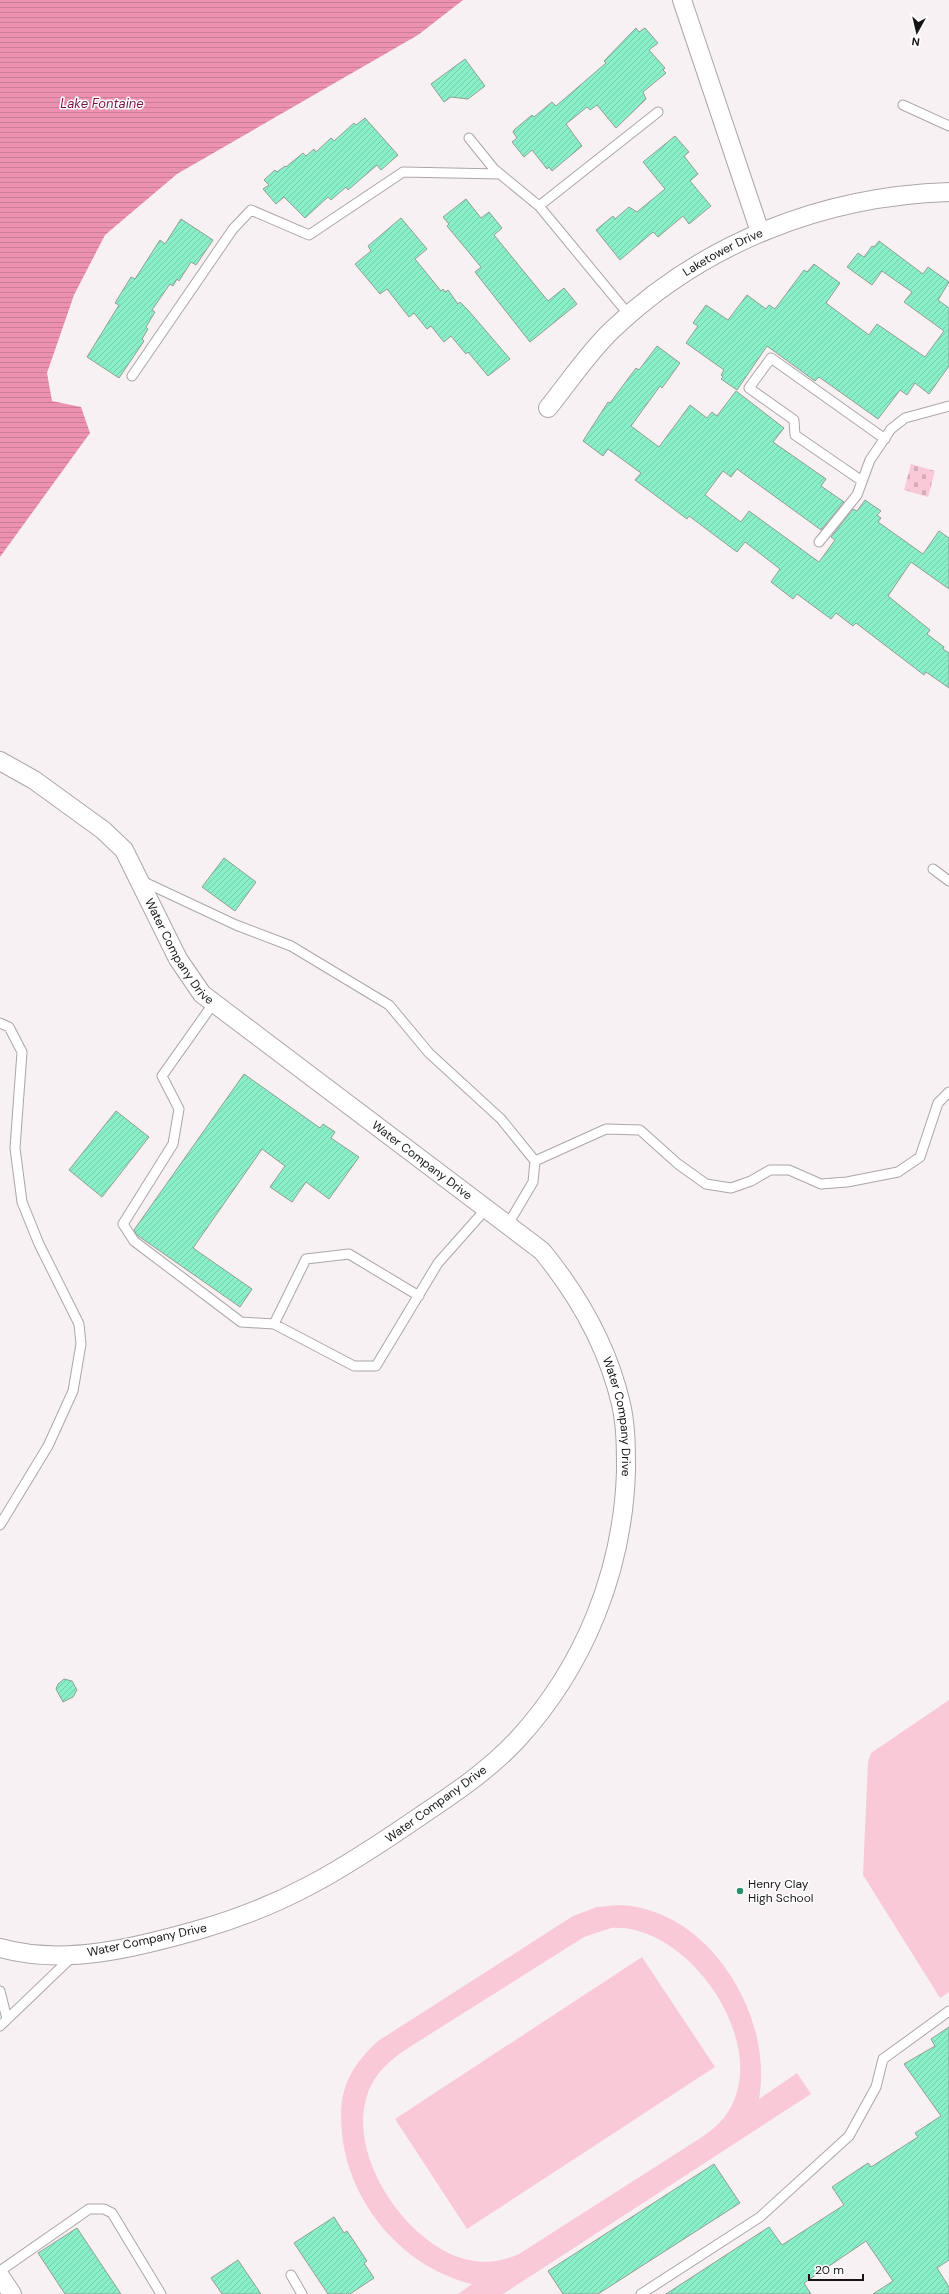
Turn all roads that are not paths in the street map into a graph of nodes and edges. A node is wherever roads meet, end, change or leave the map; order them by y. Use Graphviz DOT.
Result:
graph roads {
  1 [pos="682,0"];
  2 [pos="903,105"];
  3 [pos="658,112"];
  4 [pos="949,126"];
  5 [pos="468,138"];
  6 [pos="500,174"];
  7 [pos="949,192"];
  8 [pos="539,206"];
  9 [pos="760,232"];
  10 [pos="630,314"];
  11 [pos="132,376"];
  12 [pos="949,406"];
  13 [pos="548,408"];
  14 [pos="885,439"];
  15 [pos="862,481"];
  16 [pos="820,542"];
  17 [pos="0,762"];
  18 [pos="933,869"];
  19 [pos="140,881"];
  20 [pos="949,881"];
  21 [pos="213,1004"];
  22 [pos="0,1022"];
  23 [pos="949,1092"];
  24 [pos="535,1161"];
  25 [pos="485,1210"];
  26 [pos="507,1226"];
  27 [pos="419,1296"];
  28 [pos="274,1324"];
  29 [pos="0,1525"];
  30 [pos="0,1948"];
  31 [pos="74,1955"];
  32 [pos="0,1990"];
  33 [pos="949,2011"];
  34 [pos="7,2019"];
  35 [pos="0,2026"];
  36 [pos="0,2271"];
  37 [pos="291,2275"];
  38 [pos="0,2276"];
  39 [pos="9,2293"];
  40 [pos="160,2294"];
  41 [pos="302,2294"];
  42 [pos="641,2294"];
  1 -- 9 [label="street"];
  2 -- 4 [label="lane"];
  3 -- 8 [label="lane"];
  5 -- 6 [label="lane"];
  6 -- 8 [label="lane"];
  6 -- 11 [label="lane"];
  7 -- 9 [label="street, Laketower Drive"];
  8 -- 10 [label="lane"];
  9 -- 10 [label="street, Laketower Drive"];
  10 -- 13 [label="street, Laketower Drive"];
  12 -- 14 [label="lane"];
  14 -- 15 [label="lane"];
  14 -- 15 [label="lane"];
  15 -- 16 [label="lane"];
  17 -- 19 [label="street, Water Company Drive"];
  18 -- 20 [label="lane"];
  19 -- 21 [label="street, Water Company Drive"];
  19 -- 24 [label="lane"];
  21 -- 25 [label="street, Water Company Drive"];
  21 -- 28 [label="lane"];
  22 -- 29 [label="lane"];
  23 -- 24 [label="lane"];
  24 -- 26 [label="lane"];
  25 -- 26 [label="street, Water Company Drive"];
  25 -- 27 [label="lane"];
  26 -- 31 [label="street, Water Company Drive"];
  27 -- 28 [label="lane"];
  27 -- 28 [label="lane"];
  30 -- 31 [label="street, Water Company Drive"];
  31 -- 34 [label="lane"];
  32 -- 34 [label="lane"];
  33 -- 42 [label="lane"];
  34 -- 35 [label="lane"];
  36 -- 40 [label="lane"];
  37 -- 41 [label="lane"];
  38 -- 39 [label="street"];
}
